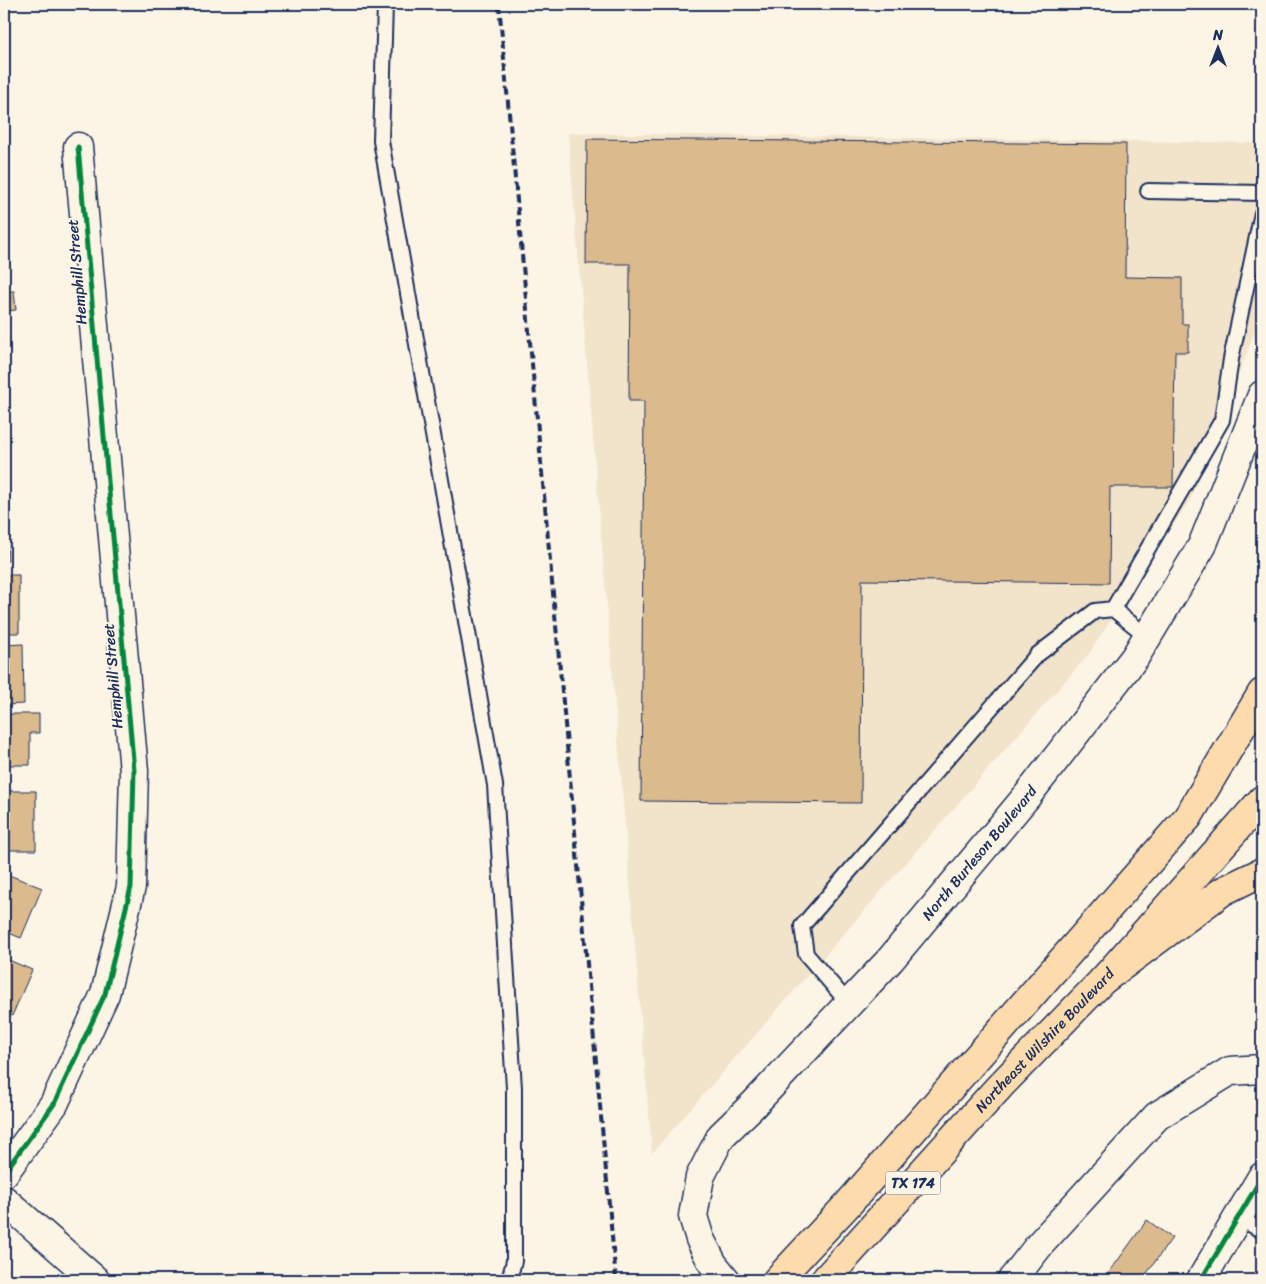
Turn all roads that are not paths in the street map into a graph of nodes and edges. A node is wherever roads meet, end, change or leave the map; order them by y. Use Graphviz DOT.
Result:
graph roads {
  1 [pos="385,4"];
  2 [pos="78,148"];
  3 [pos="1148,191"];
  4 [pos="1262,192"];
  5 [pos="1262,213"];
  6 [pos="1262,394"];
  7 [pos="1113,609"];
  8 [pos="1148,636"];
  9 [pos="1262,693"];
  10 [pos="1262,800"];
  11 [pos="1262,872"];
  12 [pos="1102,980"];
  13 [pos="849,1004"];
  14 [pos="1262,1069"];
  15 [pos="4,1173"];
  16 [pos="1262,1177"];
  17 [pos="4,1200"];
  18 [pos="1238,1217"];
  19 [pos="1262,1232"];
  20 [pos="94,1280"];
  21 [pos="509,1280"];
  22 [pos="726,1280"];
  23 [pos="777,1280"];
  24 [pos="825,1280"];
  25 [pos="1012,1280"];
  26 [pos="1201,1280"];
  1 -- 21 [label="lane"];
  2 -- 15 [label="main road, Hemphill Street"];
  3 -- 4 [label="lane"];
  5 -- 7 [label="lane"];
  6 -- 8 [label="main road, North Burleson Boulevard"];
  7 -- 8 [label="lane"];
  7 -- 13 [label="lane"];
  8 -- 13 [label="main road, North Burleson Boulevard"];
  9 -- 23 [label="main road"];
  10 -- 12 [label="main road, Northeast Wilshire Boulevard / TX 174"];
  11 -- 12 [label="main road"];
  12 -- 24 [label="main road, Northeast Wilshire Boulevard / TX 174"];
  13 -- 22 [label="main road, North Burleson Boulevard"];
  14 -- 25 [label="main road"];
  16 -- 18 [label="main road"];
  17 -- 20 [label="main road"];
  18 -- 19 [label="lane"];
  18 -- 26 [label="main road"];
}
